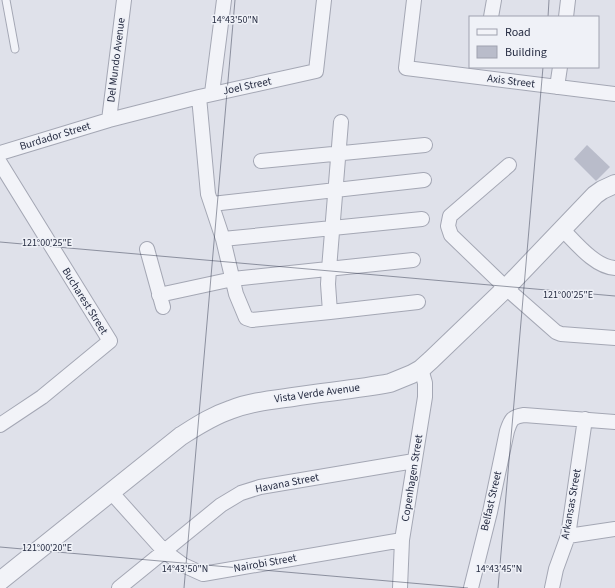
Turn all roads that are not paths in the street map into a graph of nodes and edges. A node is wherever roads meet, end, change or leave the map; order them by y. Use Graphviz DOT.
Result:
graph roads {
  1 [pos="6,0"];
  2 [pos="124,0"];
  3 [pos="224,0"];
  4 [pos="324,0"];
  5 [pos="414,0"];
  6 [pos="494,0"];
  7 [pos="568,0"];
  8 [pos="491,16"];
  9 [pos="566,16"];
  10 [pos="15,49"];
  11 [pos="560,68"];
  12 [pos="484,72"];
  13 [pos="557,87"];
  14 [pos="615,94"];
  15 [pos="205,95"];
  16 [pos="109,120"];
  17 [pos="341,122"];
  18 [pos="426,145"];
  19 [pos="0,152"];
  20 [pos="338,154"];
  21 [pos="261,162"];
  22 [pos="0,164"];
  23 [pos="509,165"];
  24 [pos="424,180"];
  25 [pos="615,184"];
  26 [pos="335,190"];
  27 [pos="212,204"];
  28 [pos="422,219"];
  29 [pos="332,228"];
  30 [pos="562,229"];
  31 [pos="223,239"];
  32 [pos="147,249"];
  33 [pos="413,260"];
  34 [pos="615,268"];
  35 [pos="329,269"];
  36 [pos="233,279"];
  37 [pos="506,288"];
  38 [pos="418,302"];
  39 [pos="330,312"];
  40 [pos="615,338"];
  41 [pos="420,369"];
  42 [pos="585,419"];
  43 [pos="615,422"];
  44 [pos="0,425"];
  45 [pos="414,461"];
  46 [pos="111,492"];
  47 [pos="615,529"];
  48 [pos="568,536"];
  49 [pos="402,540"];
  50 [pos="164,551"];
  51 [pos="0,581"];
  52 [pos="119,588"];
  53 [pos="400,588"];
  54 [pos="471,588"];
  55 [pos="552,588"];
  1 -- 10 [label="lane"];
  2 -- 16 [label="street, Del Mundo Avenue"];
  3 -- 15 [label="street"];
  4 -- 15 [label="street, Joel Street"];
  5 -- 12 [label="street, Axis Street"];
  6 -- 8 [label="street"];
  7 -- 9 [label="street"];
  11 -- 13 [label="street"];
  12 -- 13 [label="street, Axis Street"];
  13 -- 14 [label="street, Axis Street"];
  15 -- 16 [label="street, Joel Street"];
  15 -- 27 [label="street"];
  16 -- 19 [label="street, Burdador Street"];
  17 -- 20 [label="street"];
  18 -- 20 [label="street"];
  20 -- 21 [label="street"];
  20 -- 26 [label="street"];
  22 -- 44 [label="street, Bucharest Street"];
  23 -- 37 [label="street"];
  24 -- 26 [label="street"];
  25 -- 30 [label="street, Vista Verde Avenue"];
  26 -- 27 [label="street"];
  26 -- 29 [label="street"];
  27 -- 31 [label="street"];
  28 -- 29 [label="street"];
  29 -- 31 [label="street"];
  29 -- 35 [label="street"];
  30 -- 34 [label="street"];
  30 -- 37 [label="street, Vista Verde Avenue"];
  31 -- 36 [label="street"];
  32 -- 36 [label="street"];
  33 -- 35 [label="street"];
  35 -- 36 [label="street"];
  35 -- 39 [label="street"];
  36 -- 39 [label="street"];
  37 -- 40 [label="street"];
  37 -- 41 [label="street, Vista Verde Avenue"];
  38 -- 39 [label="street"];
  41 -- 45 [label="street, Copenhagen Street"];
  41 -- 46 [label="street, Vista Verde Avenue"];
  42 -- 43 [label="street"];
  42 -- 48 [label="street, Arkansas Street"];
  42 -- 54 [label="street, Belfast Street"];
  45 -- 49 [label="street, Copenhagen Street"];
  45 -- 50 [label="street, Havana Street"];
  46 -- 50 [label="street, Nairobi Street"];
  46 -- 51 [label="street, Vista Verde Avenue"];
  47 -- 48 [label="street"];
  48 -- 55 [label="street, Arkansas Street"];
  49 -- 50 [label="street, Nairobi Street"];
  49 -- 53 [label="street, Copenhagen Street"];
  50 -- 52 [label="street, Havana Street"];
}
